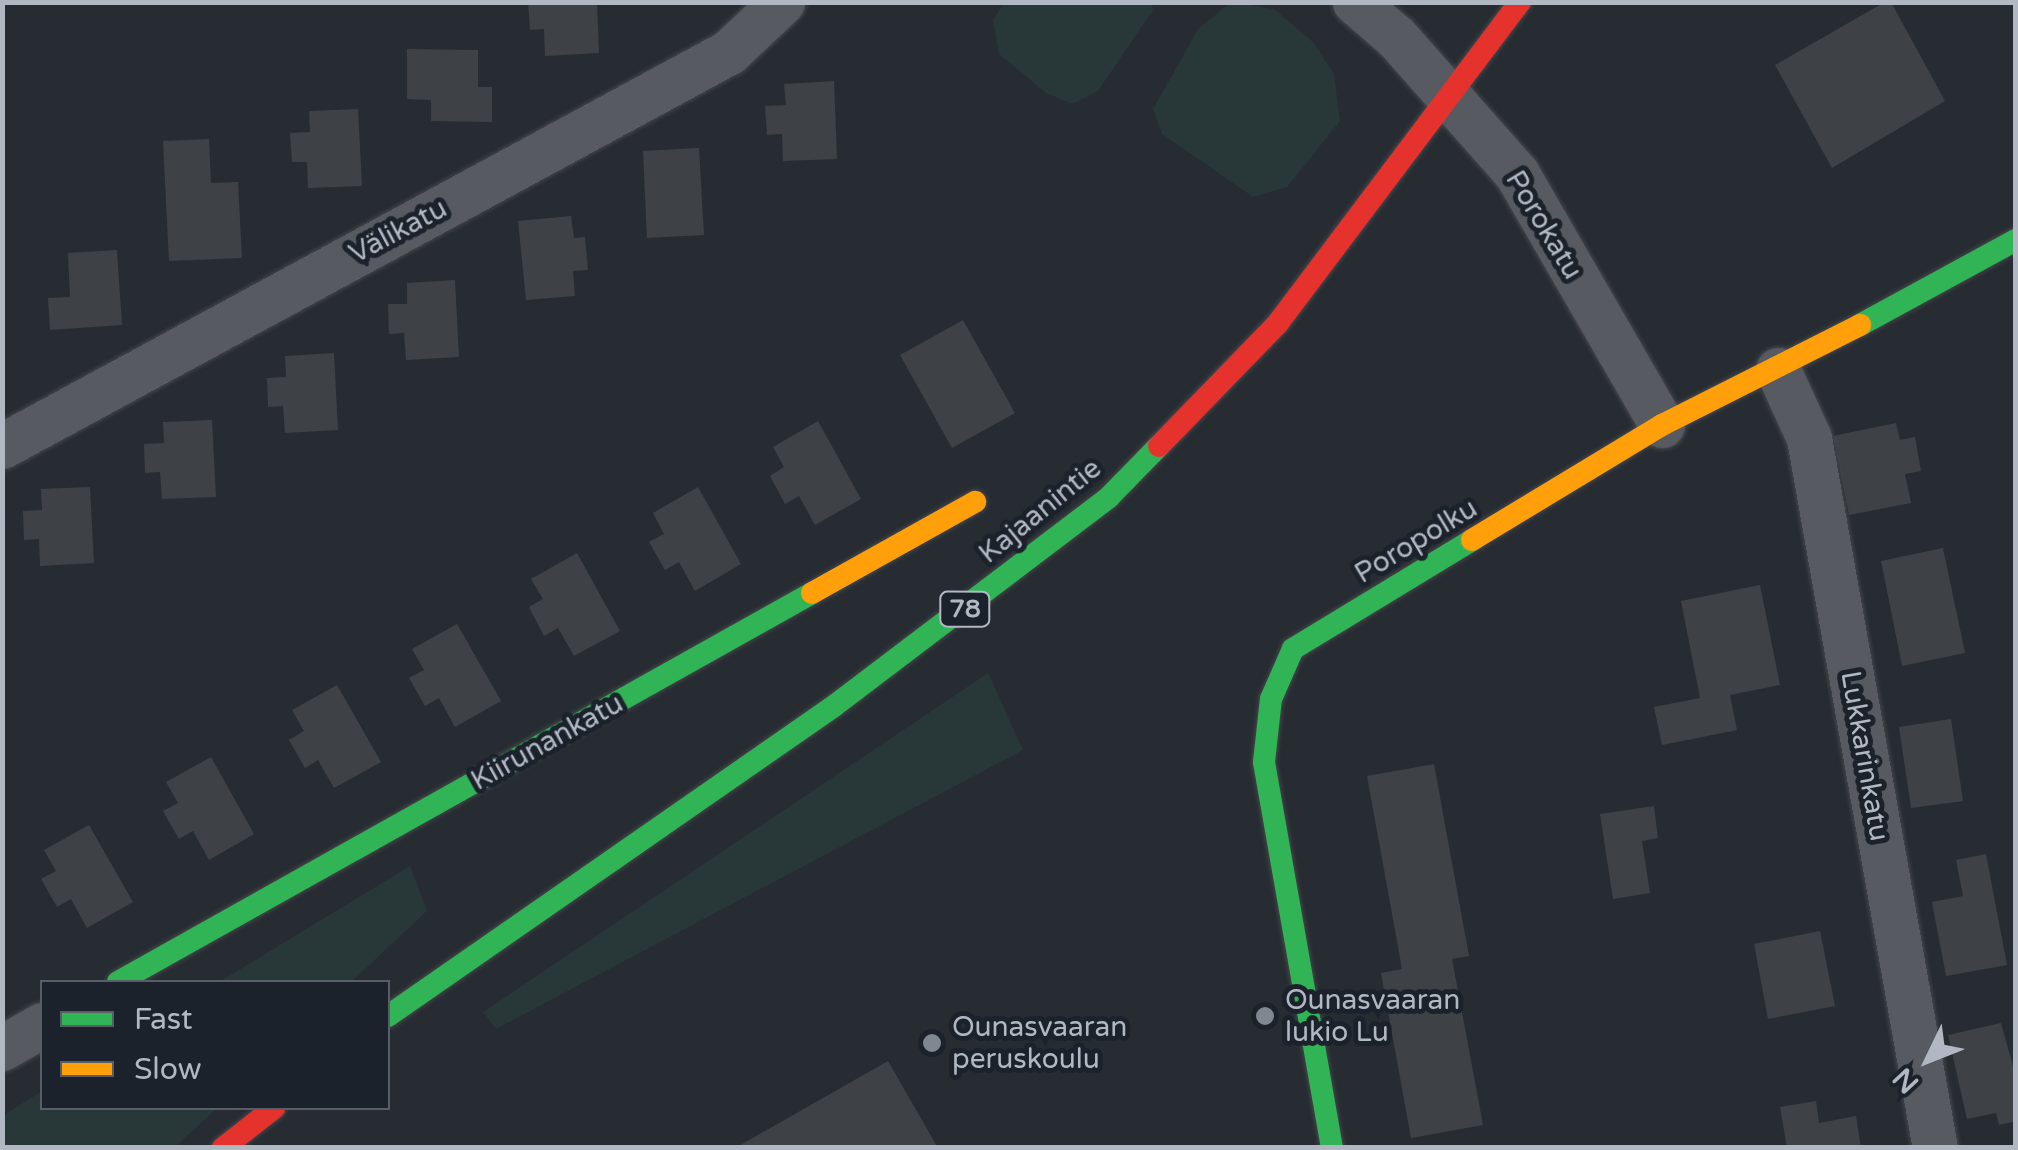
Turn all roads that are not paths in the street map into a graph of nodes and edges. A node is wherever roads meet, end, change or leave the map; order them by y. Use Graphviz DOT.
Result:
graph roads {
  1 [pos="782,2"];
  2 [pos="1355,2"];
  3 [pos="1520,2"];
  4 [pos="1450,99"];
  5 [pos="2016,240"];
  6 [pos="1778,370"];
  7 [pos="1662,425"];
  8 [pos="2,446"];
  9 [pos="975,502"];
  10 [pos="122,980"];
  11 [pos="390,1015"];
  12 [pos="40,1026"];
  13 [pos="2,1048"];
  14 [pos="272,1110"];
  15 [pos="238,1141"];
  16 [pos="223,1148"];
  17 [pos="1332,1148"];
  18 [pos="1934,1148"];
  1 -- 8 [label="street, Välikatu"];
  2 -- 4 [label="street, Porokatu"];
  3 -- 4 [label="street, Kajaanintie / 78"];
  4 -- 7 [label="street, Porokatu"];
  4 -- 11 [label="street, Kajaanintie / 78"];
  5 -- 6 [label="street, Poropolku"];
  6 -- 7 [label="street, Poropolku"];
  6 -- 18 [label="street, Lukkarinkatu"];
  7 -- 17 [label="street, Poropolku"];
  9 -- 10 [label="street, Kiirunankatu"];
  12 -- 13 [label="street"];
  14 -- 15 [label="street"];
  15 -- 16 [label="street"];
}
